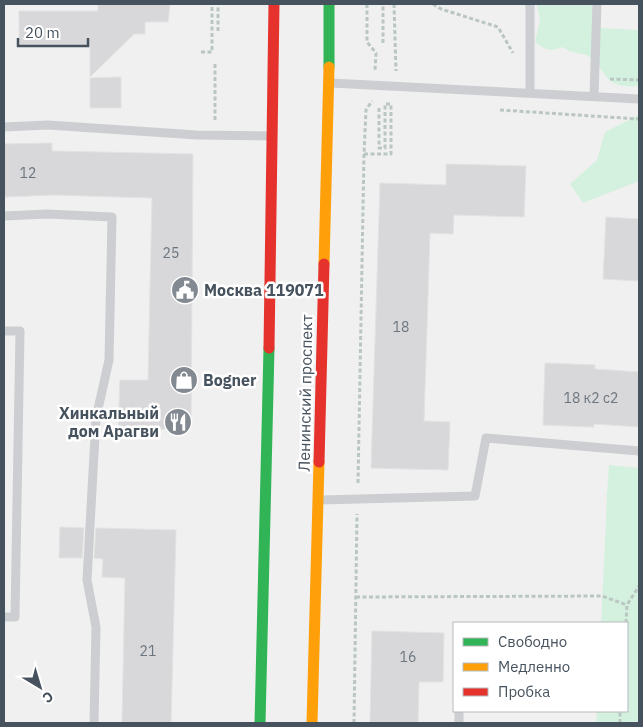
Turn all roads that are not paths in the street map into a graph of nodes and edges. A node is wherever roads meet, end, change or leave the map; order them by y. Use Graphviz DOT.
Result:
graph roads {
  1 [pos="274,4"];
  2 [pos="329,4"];
  3 [pos="530,4"];
  4 [pos="597,4"];
  5 [pos="329,83"];
  6 [pos="530,93"];
  7 [pos="594,96"];
  8 [pos="639,99"];
  9 [pos="4,127"];
  10 [pos="273,136"];
  11 [pos="4,216"];
  12 [pos="4,331"];
  13 [pos="639,451"];
  14 [pos="318,500"];
  15 [pos="4,618"];
  16 [pos="94,723"];
  17 [pos="260,723"];
  18 [pos="312,723"];
  1 -- 10 [label="main road"];
  2 -- 5 [label="main road, Ленинский проспект"];
  3 -- 6 [label="lane"];
  4 -- 7 [label="lane"];
  5 -- 6 [label="lane"];
  5 -- 14 [label="main road, Ленинский проспект"];
  6 -- 7 [label="lane"];
  7 -- 8 [label="lane"];
  9 -- 10 [label="lane"];
  10 -- 17 [label="main road"];
  11 -- 16 [label="lane"];
  12 -- 15 [label="lane"];
  13 -- 14 [label="lane"];
  14 -- 18 [label="main road, Ленинский проспект"];
}
